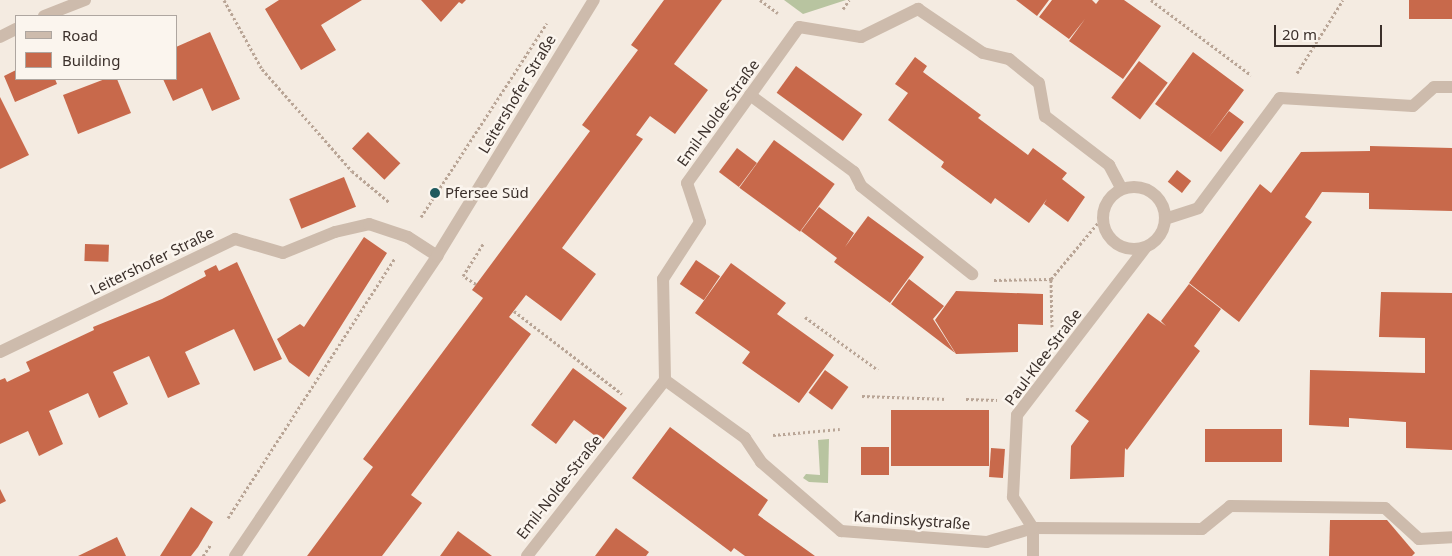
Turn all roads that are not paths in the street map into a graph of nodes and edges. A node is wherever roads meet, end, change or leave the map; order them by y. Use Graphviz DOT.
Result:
graph roads {
  1 [pos="85,0"];
  2 [pos="594,0"];
  3 [pos="921,5"];
  4 [pos="49,9"];
  5 [pos="15,30"];
  6 [pos="0,37"];
  7 [pos="1452,87"];
  8 [pos="750,95"];
  9 [pos="1122,189"];
  10 [pos="1166,219"];
  11 [pos="1145,248"];
  12 [pos="437,256"];
  13 [pos="972,274"];
  14 [pos="0,352"];
  15 [pos="664,380"];
  16 [pos="1033,528"];
  17 [pos="1452,537"];
  18 [pos="235,556"];
  19 [pos="527,556"];
  20 [pos="1033,556"];
  1 -- 4 [label="street"];
  2 -- 12 [label="street, Leitershofer Straße"];
  3 -- 8 [label="street, Emil-Nolde-Straße"];
  3 -- 9 [label="street"];
  5 -- 6 [label="street"];
  7 -- 10 [label="street"];
  8 -- 13 [label="street"];
  8 -- 15 [label="street, Emil-Nolde-Straße"];
  9 -- 10 [label="street"];
  9 -- 11 [label="street"];
  10 -- 11 [label="street"];
  11 -- 16 [label="street, Paul-Klee-Straße"];
  12 -- 14 [label="street, Leitershofer Straße"];
  12 -- 18 [label="street, Leitershofer Straße"];
  15 -- 16 [label="street, Kandinskystraße"];
  15 -- 19 [label="street, Emil-Nolde-Straße"];
  16 -- 17 [label="street, Kandinskystraße"];
  16 -- 20 [label="street"];
}
